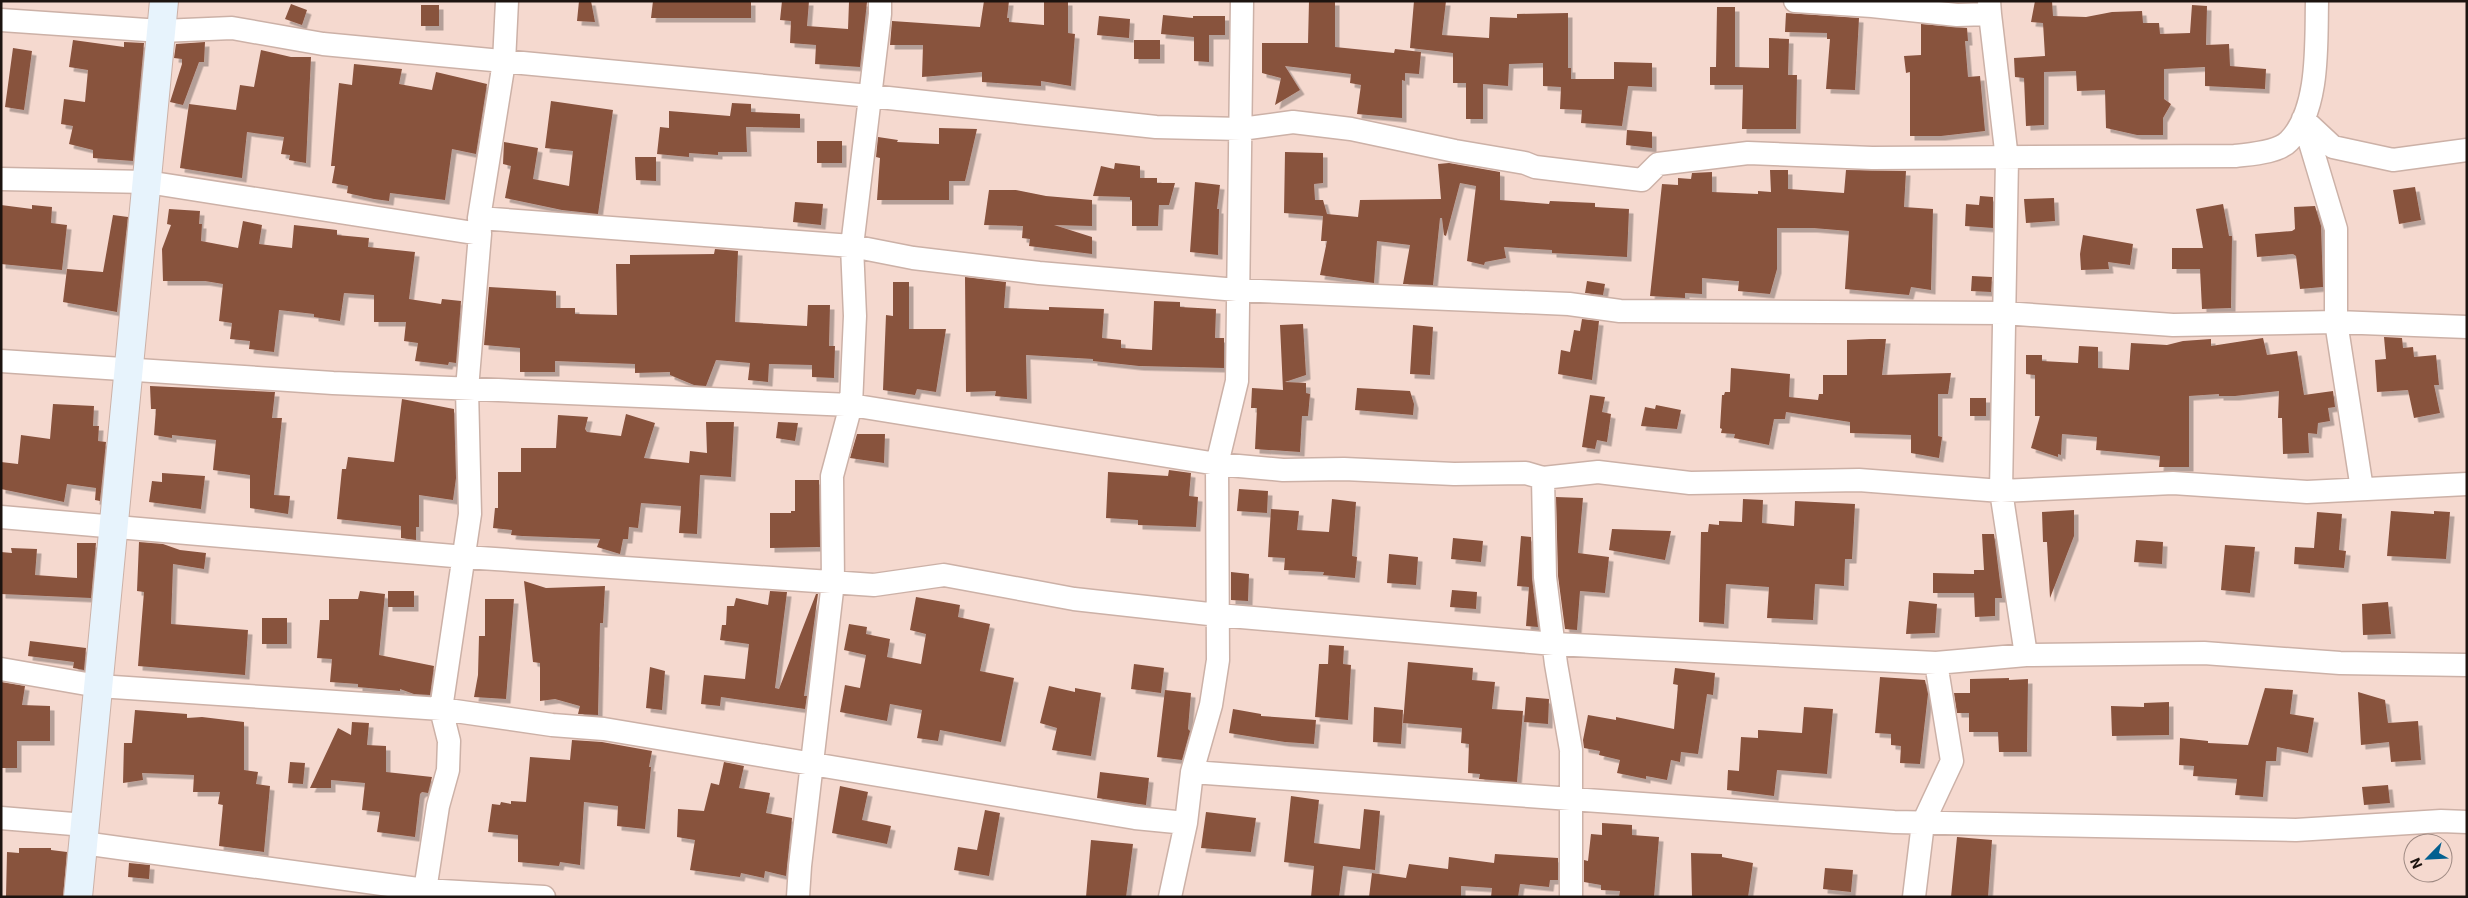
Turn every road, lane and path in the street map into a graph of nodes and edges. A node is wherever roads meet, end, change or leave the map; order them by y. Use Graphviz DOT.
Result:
graph roads {
  1 [pos="164,1"];
  2 [pos="507,1"];
  3 [pos="880,1"];
  4 [pos="1242,1"];
  5 [pos="1795,1"];
  6 [pos="2317,1"];
  7 [pos="1990,8"];
  8 [pos="1,20"];
  9 [pos="162,31"];
  10 [pos="504,62"];
  11 [pos="870,96"];
  12 [pos="2303,119"];
  13 [pos="1241,129"];
  14 [pos="2467,150"];
  15 [pos="2007,158"];
  16 [pos="1,179"];
  17 [pos="147,182"];
  18 [pos="479,226"];
  19 [pos="852,246"];
  20 [pos="1237,290"];
  21 [pos="2004,313"];
  22 [pos="2336,322"];
  23 [pos="2467,327"];
  24 [pos="1,361"];
  25 [pos="129,370"];
  26 [pos="467,389"];
  27 [pos="851,405"];
  28 [pos="1217,464"];
  29 [pos="1543,478"];
  30 [pos="2467,484"];
  31 [pos="2362,489"];
  32 [pos="2001,491"];
  33 [pos="1,516"];
  34 [pos="114,525"];
  35 [pos="465,557"];
  36 [pos="833,582"];
  37 [pos="1218,615"];
  38 [pos="1554,644"];
  39 [pos="2026,655"];
  40 [pos="1936,663"];
  41 [pos="2467,665"];
  42 [pos="1,669"];
  43 [pos="98,686"];
  44 [pos="441,709"];
  45 [pos="812,763"];
  46 [pos="1192,772"];
  47 [pos="1571,799"];
  48 [pos="1,818"];
  49 [pos="2467,822"];
  50 [pos="1186,823"];
  51 [pos="1923,823"];
  52 [pos="84,834"];
  53 [pos="424,893"];
  54 [pos="78,897"];
  55 [pos="544,897"];
  56 [pos="798,897"];
  57 [pos="1170,897"];
  58 [pos="1571,897"];
  59 [pos="1914,897"];
  1 -- 9 [label="street"];
  2 -- 10 [label="street"];
  3 -- 11 [label="street"];
  4 -- 13 [label="street"];
  5 -- 7 [label="street"];
  6 -- 12 [label="street"];
  7 -- 15 [label="street"];
  8 -- 9 [label="street"];
  9 -- 10 [label="street"];
  9 -- 17 [label="street"];
  10 -- 11 [label="street"];
  10 -- 18 [label="street"];
  11 -- 13 [label="street"];
  11 -- 19 [label="street"];
  12 -- 14 [label="street"];
  12 -- 15 [label="street"];
  12 -- 22 [label="street"];
  13 -- 15 [label="street"];
  13 -- 20 [label="street"];
  15 -- 21 [label="street"];
  16 -- 17 [label="street"];
  17 -- 18 [label="street"];
  17 -- 25 [label="street"];
  18 -- 19 [label="street"];
  18 -- 26 [label="street"];
  19 -- 20 [label="street"];
  19 -- 27 [label="street"];
  20 -- 21 [label="street"];
  20 -- 28 [label="street"];
  21 -- 22 [label="street"];
  21 -- 32 [label="street"];
  22 -- 23 [label="street"];
  22 -- 31 [label="street"];
  24 -- 25 [label="street"];
  25 -- 26 [label="street"];
  25 -- 34 [label="street"];
  26 -- 27 [label="street"];
  26 -- 35 [label="street"];
  27 -- 28 [label="street"];
  27 -- 36 [label="street"];
  28 -- 29 [label="street"];
  28 -- 37 [label="street"];
  29 -- 32 [label="street"];
  29 -- 38 [label="street"];
  30 -- 31 [label="street"];
  31 -- 32 [label="street"];
  32 -- 39 [label="street"];
  33 -- 34 [label="street"];
  34 -- 35 [label="street"];
  34 -- 43 [label="street"];
  35 -- 36 [label="street"];
  35 -- 44 [label="street"];
  36 -- 37 [label="street"];
  36 -- 45 [label="street"];
  37 -- 38 [label="street"];
  37 -- 46 [label="street"];
  38 -- 40 [label="street"];
  38 -- 47 [label="street"];
  39 -- 40 [label="street"];
  39 -- 41 [label="street"];
  40 -- 51 [label="street"];
  42 -- 43 [label="street"];
  43 -- 44 [label="street"];
  43 -- 52 [label="street"];
  44 -- 45 [label="street"];
  44 -- 53 [label="street"];
  45 -- 50 [label="street"];
  45 -- 56 [label="street"];
  46 -- 47 [label="street"];
  46 -- 50 [label="street"];
  47 -- 51 [label="street"];
  47 -- 58 [label="street"];
  48 -- 52 [label="street"];
  49 -- 51 [label="street"];
  50 -- 57 [label="street"];
  51 -- 59 [label="street"];
  52 -- 53 [label="street"];
  52 -- 54 [label="street"];
  53 -- 55 [label="street"];
}
